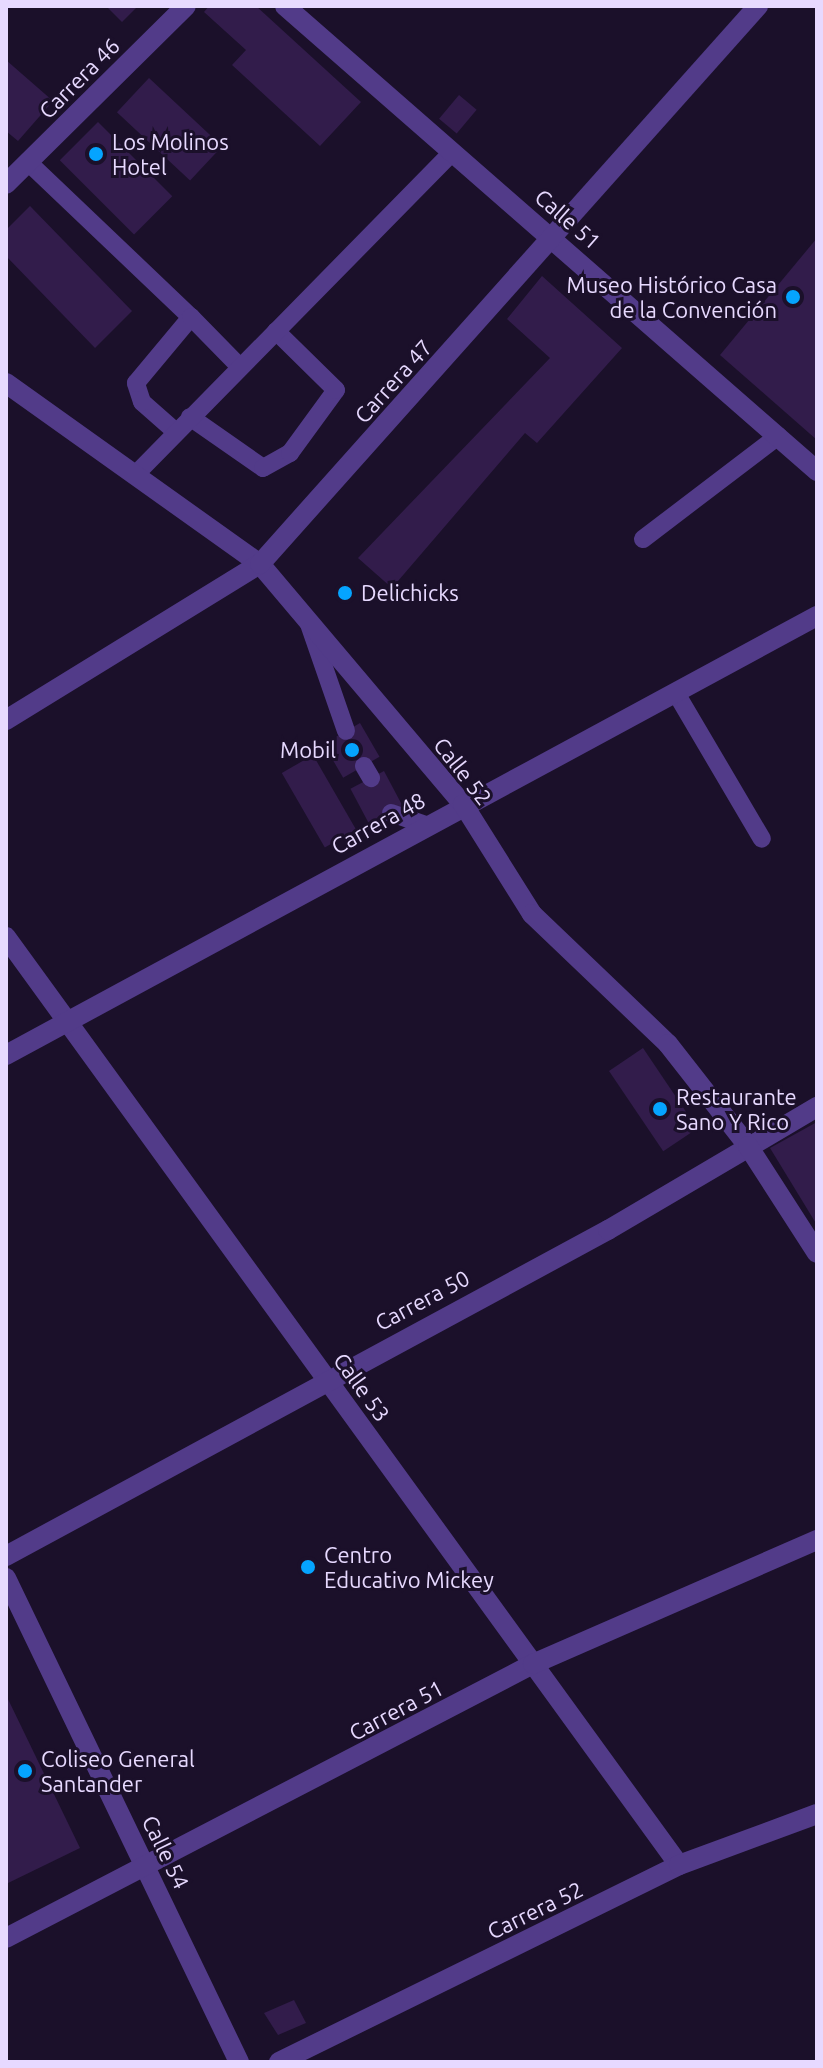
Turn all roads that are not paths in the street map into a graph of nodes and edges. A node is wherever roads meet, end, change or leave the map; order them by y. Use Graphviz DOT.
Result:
graph roads {
  1 [pos="186,6"];
  2 [pos="285,6"];
  3 [pos="758,6"];
  4 [pos="452,152"];
  5 [pos="28,162"];
  6 [pos="6,184"];
  7 [pos="553,238"];
  8 [pos="191,317"];
  9 [pos="276,331"];
  10 [pos="240,367"];
  11 [pos="6,383"];
  12 [pos="190,417"];
  13 [pos="176,432"];
  14 [pos="778,436"];
  15 [pos="139,471"];
  16 [pos="817,471"];
  17 [pos="643,539"];
  18 [pos="260,564"];
  19 [pos="817,616"];
  20 [pos="309,622"];
  21 [pos="676,693"];
  22 [pos="6,720"];
  23 [pos="346,731"];
  24 [pos="463,804"];
  25 [pos="391,813"];
  26 [pos="425,825"];
  27 [pos="762,839"];
  28 [pos="6,937"];
  29 [pos="68,1021"];
  30 [pos="6,1055"];
  31 [pos="817,1107"];
  32 [pos="748,1146"];
  33 [pos="817,1253"];
  34 [pos="326,1378"];
  35 [pos="817,1540"];
  36 [pos="6,1556"];
  37 [pos="6,1578"];
  38 [pos="533,1664"];
  39 [pos="817,1814"];
  40 [pos="679,1865"];
  41 [pos="147,1869"];
  42 [pos="6,1938"];
  43 [pos="239,2062"];
  44 [pos="279,2062"];
  1 -- 5 [label="street, Carrera 46"];
  2 -- 4 [label="street, Calle 51"];
  3 -- 7 [label="street, Carrera 47"];
  4 -- 7 [label="street, Calle 51"];
  4 -- 9 [label="lane"];
  5 -- 6 [label="street, Carrera 46"];
  5 -- 8 [label="lane"];
  7 -- 14 [label="street, Calle 51"];
  7 -- 18 [label="street, Carrera 47"];
  8 -- 10 [label="lane"];
  8 -- 13 [label="lane"];
  9 -- 10 [label="lane"];
  9 -- 12 [label="lane"];
  10 -- 12 [label="lane"];
  11 -- 15 [label="street, Calle 52"];
  12 -- 13 [label="lane"];
  13 -- 15 [label="lane"];
  14 -- 16 [label="street, Calle 51"];
  14 -- 17 [label="lane"];
  15 -- 18 [label="street, Calle 52"];
  18 -- 20 [label="street, Calle 52"];
  18 -- 22 [label="street, Carrera 47"];
  19 -- 21 [label="street, Carrera 48"];
  20 -- 23 [label="lane"];
  20 -- 24 [label="street, Calle 52"];
  21 -- 24 [label="street, Carrera 48"];
  21 -- 27 [label="lane"];
  24 -- 26 [label="street, Carrera 48"];
  24 -- 32 [label="street, Calle 52"];
  25 -- 26 [label="lane"];
  26 -- 29 [label="street, Carrera 48"];
  28 -- 29 [label="street, Calle 53"];
  29 -- 30 [label="street, Carrera 48"];
  29 -- 34 [label="street, Calle 53"];
  31 -- 32 [label="street, Carrera 50"];
  32 -- 33 [label="street, Calle 52"];
  32 -- 34 [label="street, Carrera 50"];
  34 -- 36 [label="street, Carrera 50"];
  34 -- 38 [label="street, Calle 53"];
  35 -- 38 [label="street, Carrera 51"];
  37 -- 41 [label="street, Calle 54"];
  38 -- 40 [label="street, Calle 53"];
  38 -- 41 [label="street, Carrera 51"];
  39 -- 40 [label="street, Carrera 52"];
  40 -- 44 [label="street, Carrera 52"];
  41 -- 42 [label="street, Carrera 51"];
  41 -- 43 [label="street, Calle 54"];
}
